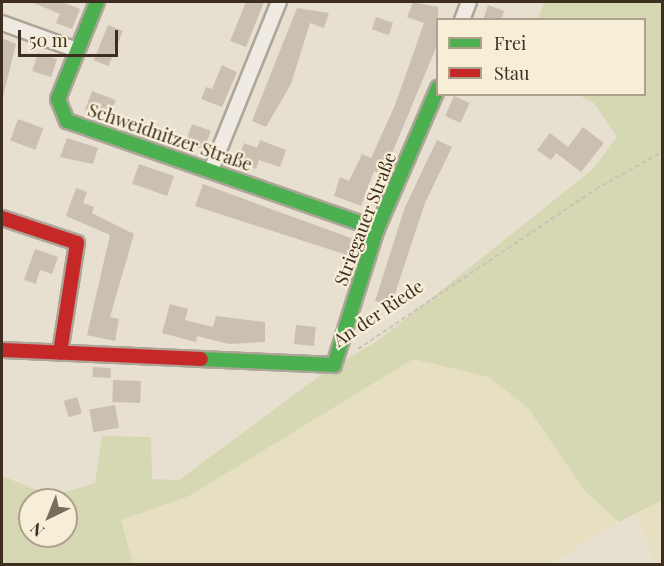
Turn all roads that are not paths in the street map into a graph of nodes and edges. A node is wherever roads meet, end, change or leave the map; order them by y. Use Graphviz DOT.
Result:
graph roads {
  1 [pos="97,2"];
  2 [pos="279,2"];
  3 [pos="469,2"];
  4 [pos="463,18"];
  5 [pos="2,22"];
  6 [pos="77,50"];
  7 [pos="436,93"];
  8 [pos="210,170"];
  9 [pos="2,218"];
  10 [pos="377,229"];
  11 [pos="2,350"];
  12 [pos="60,353"];
  13 [pos="334,365"];
  1 -- 6 [label="street"];
  2 -- 8 [label="street"];
  3 -- 4 [label="street"];
  5 -- 6 [label="street"];
  6 -- 8 [label="street, Schweidnitzer Straße"];
  7 -- 10 [label="street, Striegauer Straße"];
  8 -- 10 [label="street, Schweidnitzer Straße"];
  9 -- 12 [label="street"];
  10 -- 13 [label="street, Striegauer Straße"];
  11 -- 12 [label="street, An der Riede"];
  12 -- 13 [label="street, An der Riede"];
}
